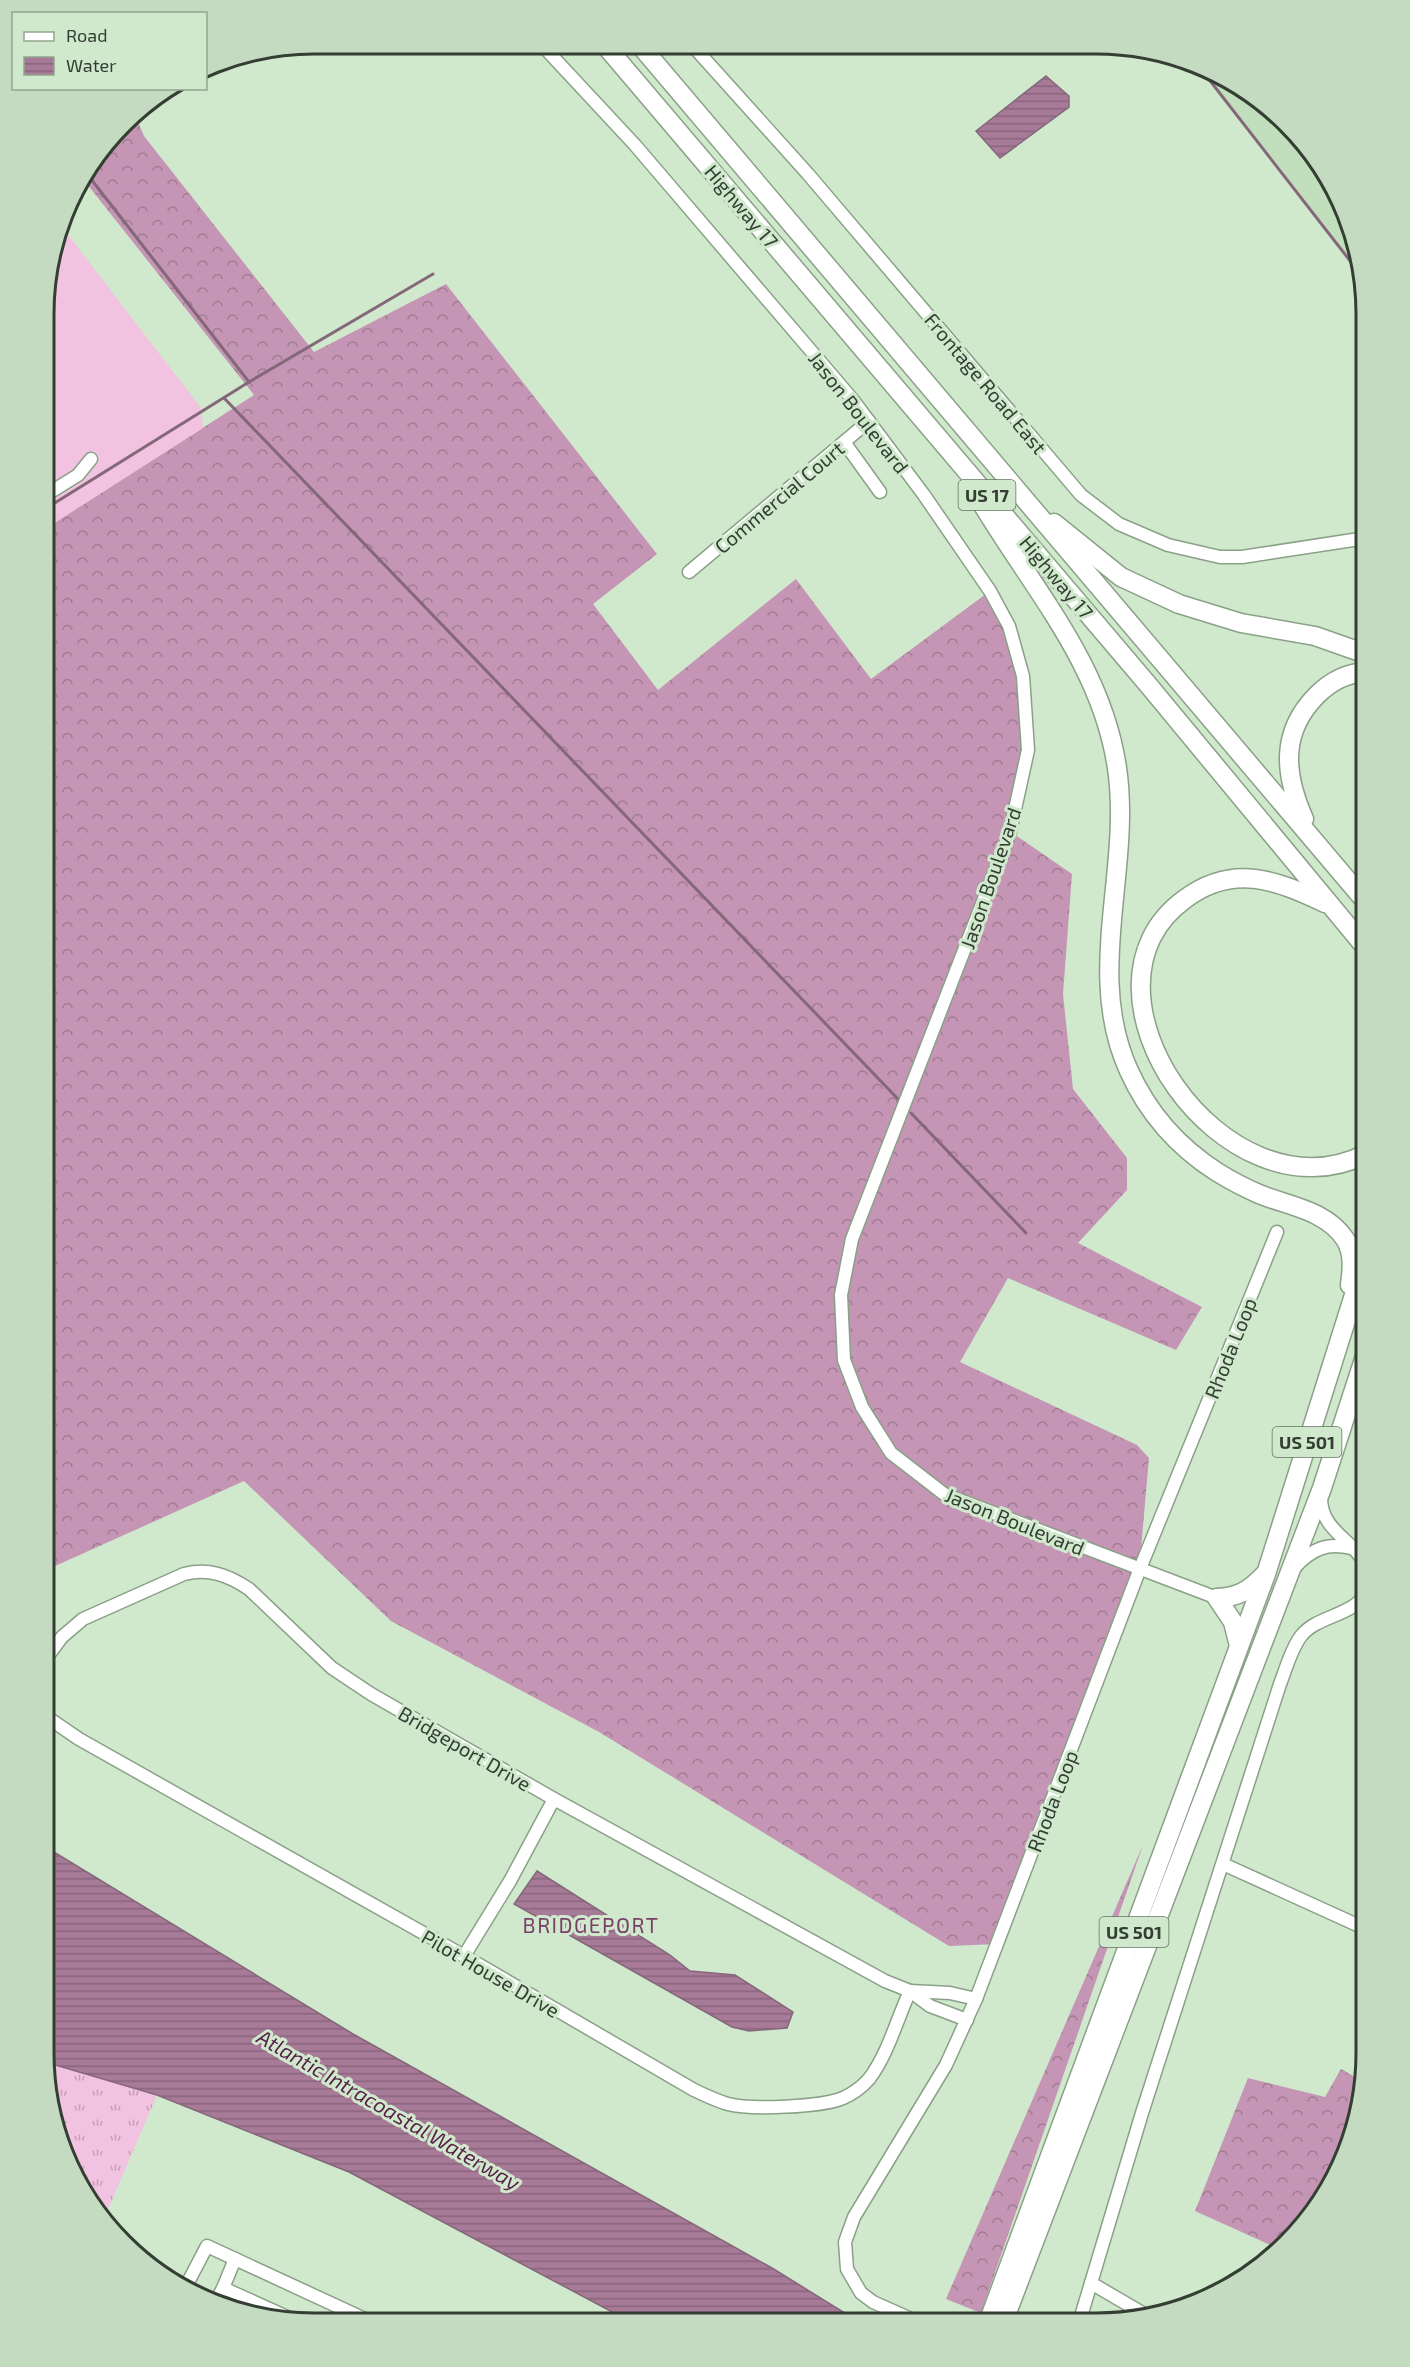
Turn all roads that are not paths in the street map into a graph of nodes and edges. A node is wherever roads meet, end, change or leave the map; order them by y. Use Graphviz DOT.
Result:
graph roads {
  1 [pos="550,54"];
  2 [pos="613,54"];
  3 [pos="647,54"];
  4 [pos="700,54"];
  5 [pos="869,421"];
  6 [pos="844,442"];
  7 [pos="953,454"];
  8 [pos="91,459"];
  9 [pos="54,490"];
  10 [pos="880,492"];
  11 [pos="1020,496"];
  12 [pos="1356,540"];
  13 [pos="689,572"];
  14 [pos="1356,650"];
  15 [pos="1356,674"];
  16 [pos="1311,834"];
  17 [pos="1356,890"];
  18 [pos="1331,906"];
  19 [pos="1356,936"];
  20 [pos="1356,1158"];
  21 [pos="1277,1232"];
  22 [pos="1356,1286"];
  23 [pos="1348,1310"];
  24 [pos="1356,1383"];
  25 [pos="1356,1400"];
  26 [pos="1348,1407"];
  27 [pos="1322,1488"];
  28 [pos="1353,1548"];
  29 [pos="1356,1552"];
  30 [pos="1139,1571"];
  31 [pos="1290,1572"];
  32 [pos="1266,1574"];
  33 [pos="1217,1598"];
  34 [pos="1356,1605"];
  35 [pos="1239,1646"];
  36 [pos="54,1648"];
  37 [pos="54,1721"];
  38 [pos="554,1799"];
  39 [pos="1223,1864"];
  40 [pos="1356,1924"];
  41 [pos="464,1956"];
  42 [pos="910,1991"];
  43 [pos="976,1999"];
  44 [pos="967,2020"];
  45 [pos="236,2259"];
  46 [pos="189,2281"];
  47 [pos="1091,2283"];
  48 [pos="223,2288"];
  49 [pos="1008,2291"];
  50 [pos="220,2295"];
  51 [pos="270,2309"];
  52 [pos="1137,2310"];
  53 [pos="344,2313"];
  54 [pos="898,2313"];
  55 [pos="994,2313"];
  56 [pos="1005,2313"];
  57 [pos="1081,2313"];
  1 -- 5 [label="street, Jason Boulevard"];
  2 -- 7 [label="highway, Highway 17 / US 17"];
  3 -- 11 [label="highway, Highway 17 / US 17"];
  4 -- 12 [label="street, Frontage Road East"];
  5 -- 6 [label="street, Commercial Court"];
  5 -- 30 [label="street, Jason Boulevard"];
  6 -- 10 [label="street"];
  6 -- 13 [label="street, Commercial Court"];
  7 -- 18 [label="highway, Highway 17 / US 17"];
  7 -- 23 [label="highway"];
  8 -- 9 [label="street"];
  11 -- 14 [label="highway"];
  11 -- 16 [label="highway, Highway 17 / US 17"];
  15 -- 16 [label="highway"];
  16 -- 17 [label="highway, Highway 17 / US 17"];
  18 -- 19 [label="highway, Highway 17 / US 17"];
  18 -- 20 [label="highway"];
  21 -- 30 [label="street, Rhoda Loop"];
  22 -- 23 [label="highway, US 501"];
  23 -- 32 [label="highway, US 501"];
  24 -- 26 [label="highway, US 501"];
  25 -- 26 [label="highway"];
  26 -- 27 [label="highway, US 501"];
  27 -- 28 [label="street"];
  27 -- 31 [label="highway, US 501"];
  28 -- 29 [label="street"];
  28 -- 31 [label="street"];
  30 -- 33 [label="street, Jason Boulevard"];
  30 -- 43 [label="street, Rhoda Loop"];
  31 -- 49 [label="highway, US 501"];
  32 -- 33 [label="highway"];
  32 -- 35 [label="highway, US 501"];
  33 -- 35 [label="highway"];
  34 -- 39 [label="street"];
  35 -- 49 [label="highway, US 501"];
  36 -- 38 [label="street, Bridgeport Drive"];
  37 -- 41 [label="street, Pilot House Drive"];
  38 -- 41 [label="street"];
  38 -- 42 [label="street, Bridgeport Drive"];
  39 -- 40 [label="street"];
  39 -- 47 [label="street"];
  41 -- 42 [label="street, Pilot House Drive"];
  42 -- 43 [label="street, Bridgeport Drive"];
  42 -- 44 [label="street, Bridgeport Drive"];
  43 -- 44 [label="street, Rhoda Loop"];
  44 -- 54 [label="street, Rhoda Loop"];
  45 -- 46 [label="street"];
  45 -- 48 [label="street"];
  45 -- 53 [label="street"];
  47 -- 52 [label="street"];
  47 -- 57 [label="street"];
  48 -- 50 [label="street"];
  48 -- 51 [label="street"];
  49 -- 55 [label="highway, US 501"];
  49 -- 56 [label="highway, US 501"];
}
